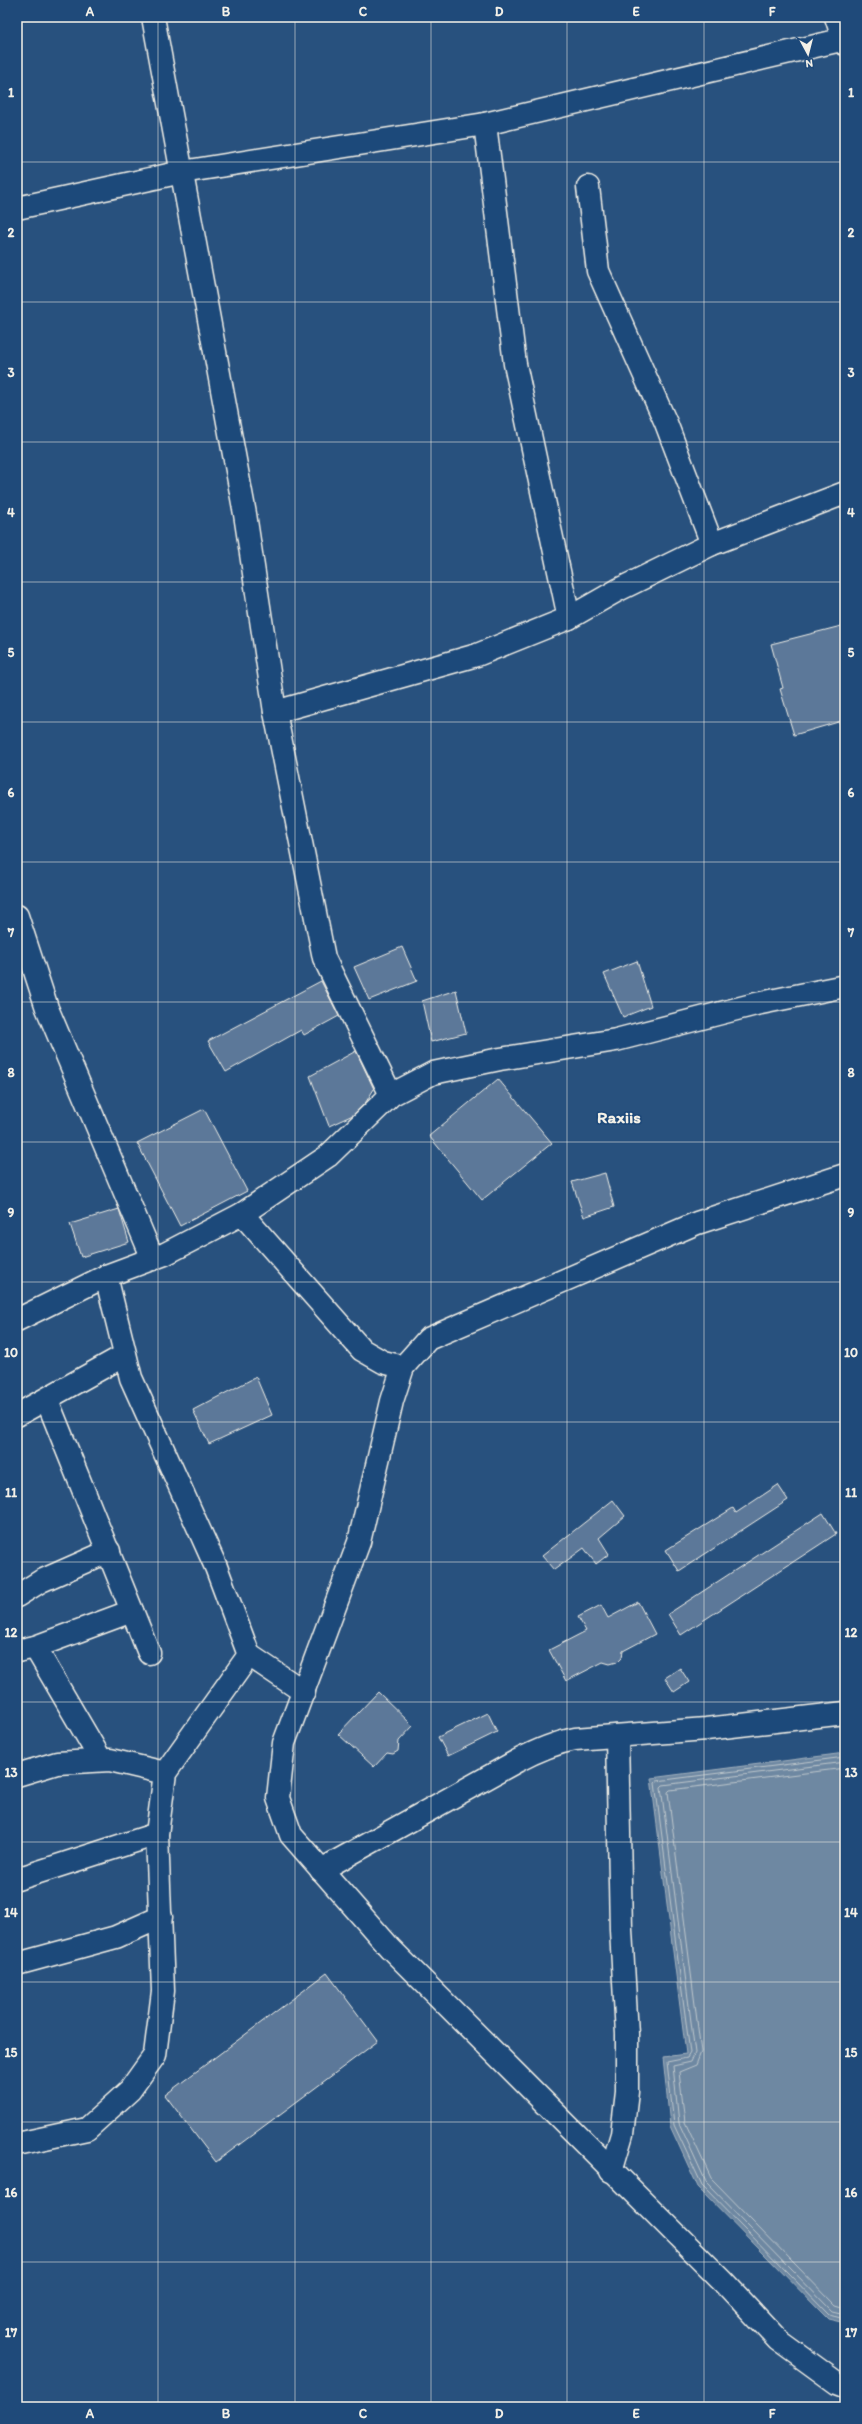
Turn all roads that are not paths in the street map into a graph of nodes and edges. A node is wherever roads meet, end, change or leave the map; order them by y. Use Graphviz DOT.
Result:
graph roads {
  1 [pos="153,17"];
  2 [pos="836,17"];
  3 [pos="844,41"];
  4 [pos="486,124"];
  5 [pos="182,172"];
  6 [pos="588,186"];
  7 [pos="17,208"];
  8 [pos="845,493"];
  9 [pos="712,544"];
  10 [pos="568,618"];
  11 [pos="275,712"];
  12 [pos="19,928"];
  13 [pos="845,986"];
  14 [pos="391,1095"];
  15 [pos="845,1175"];
  16 [pos="242,1214"];
  17 [pos="153,1258"];
  18 [pos="106,1276"];
  19 [pos="17,1320"];
  20 [pos="125,1354"];
  21 [pos="403,1367"];
  22 [pos="47,1400"];
  23 [pos="17,1415"];
  24 [pos="109,1551"];
  25 [pos="17,1596"];
  26 [pos="132,1611"];
  27 [pos="26,1649"];
  28 [pos="149,1653"];
  29 [pos="248,1655"];
  30 [pos="304,1692"];
  31 [pos="845,1713"];
  32 [pos="617,1736"];
  33 [pos="101,1760"];
  34 [pos="165,1773"];
  35 [pos="17,1775"];
  36 [pos="157,1834"];
  37 [pos="321,1870"];
  38 [pos="17,1879"];
  39 [pos="162,1917"];
  40 [pos="17,1964"];
  41 [pos="17,2144"];
  42 [pos="611,2171"];
  43 [pos="845,2386"];
  1 -- 5 [label="street"];
  2 -- 3 [label="street"];
  3 -- 4 [label="street"];
  4 -- 5 [label="street"];
  4 -- 10 [label="street"];
  5 -- 7 [label="street"];
  5 -- 11 [label="street"];
  6 -- 9 [label="street"];
  8 -- 9 [label="street"];
  9 -- 10 [label="street"];
  10 -- 11 [label="street"];
  11 -- 14 [label="street"];
  12 -- 17 [label="street"];
  13 -- 14 [label="street"];
  14 -- 16 [label="street"];
  15 -- 21 [label="street"];
  16 -- 17 [label="street"];
  16 -- 21 [label="street"];
  17 -- 18 [label="street"];
  18 -- 19 [label="street"];
  18 -- 20 [label="street"];
  20 -- 22 [label="street"];
  20 -- 29 [label="street"];
  21 -- 30 [label="street"];
  22 -- 23 [label="street"];
  22 -- 24 [label="street"];
  24 -- 25 [label="street"];
  24 -- 26 [label="street"];
  26 -- 27 [label="street"];
  26 -- 28 [label="street"];
  27 -- 33 [label="street"];
  29 -- 30 [label="street"];
  29 -- 34 [label="street"];
  30 -- 37 [label="street"];
  31 -- 32 [label="street"];
  32 -- 37 [label="street"];
  32 -- 42 [label="street"];
  33 -- 34 [label="street"];
  33 -- 35 [label="street"];
  34 -- 36 [label="street"];
  36 -- 38 [label="street"];
  36 -- 39 [label="street"];
  37 -- 42 [label="street"];
  39 -- 40 [label="street"];
  39 -- 41 [label="street"];
  42 -- 43 [label="street"];
}
